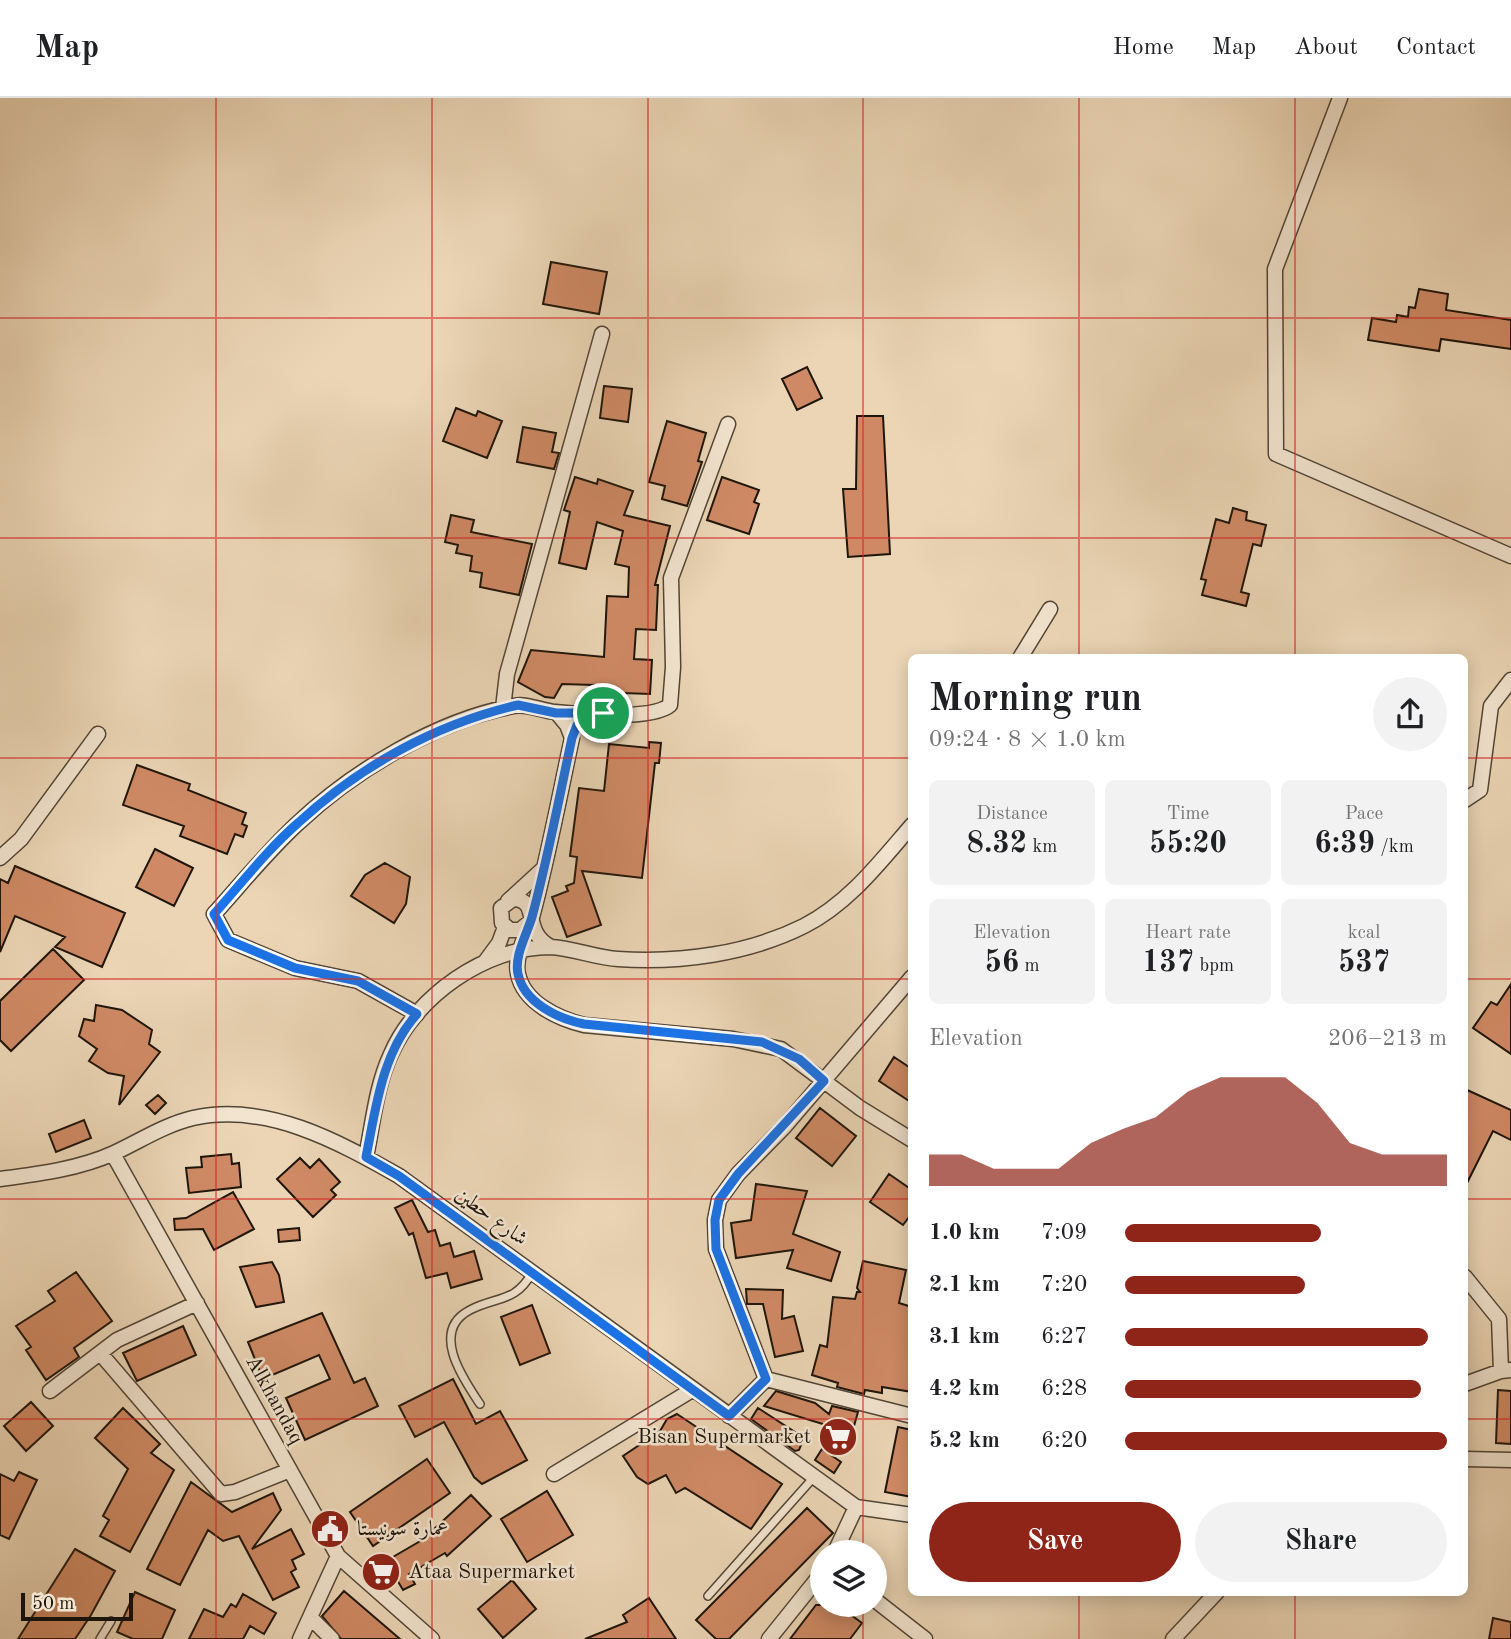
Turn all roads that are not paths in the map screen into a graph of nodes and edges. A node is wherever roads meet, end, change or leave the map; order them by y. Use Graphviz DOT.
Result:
graph roads {
  1 [pos="1340,98"];
  2 [pos="603,334"];
  3 [pos="728,424"];
  4 [pos="1511,556"];
  5 [pos="1050,609"];
  6 [pos="1022,654"];
  7 [pos="1511,680"];
  8 [pos="503,708"];
  9 [pos="556,713"];
  10 [pos="603,713"];
  11 [pos="98,734"];
  12 [pos="572,738"];
  13 [pos="1468,798"];
  14 [pos="908,830"];
  15 [pos="0,858"];
  16 [pos="543,869"];
  17 [pos="508,901"];
  18 [pos="531,919"];
  19 [pos="505,927"];
  20 [pos="551,947"];
  21 [pos="520,951"];
  22 [pos="482,965"];
  23 [pos="908,981"];
  24 [pos="417,1014"];
  25 [pos="824,1081"];
  26 [pos="908,1138"];
  27 [pos="113,1154"];
  28 [pos="366,1157"];
  29 [pos="0,1179"];
  30 [pos="532,1273"];
  31 [pos="1468,1281"];
  32 [pos="197,1303"];
  33 [pos="100,1353"];
  34 [pos="1506,1370"];
  35 [pos="766,1379"];
  36 [pos="1468,1383"];
  37 [pos="692,1390"];
  38 [pos="50,1391"];
  39 [pos="480,1404"];
  40 [pos="908,1415"];
  41 [pos="729,1416"];
  42 [pos="1468,1459"];
  43 [pos="1511,1460"];
  44 [pos="290,1470"];
  45 [pos="554,1474"];
  46 [pos="814,1477"];
  47 [pos="856,1507"];
  48 [pos="908,1514"];
  49 [pos="841,1540"];
  50 [pos="338,1556"];
  51 [pos="810,1588"];
  52 [pos="708,1596"];
  53 [pos="1213,1596"];
  54 [pos="887,1609"];
  55 [pos="310,1617"];
  56 [pos="111,1621"];
  57 [pos="100,1639"];
  58 [pos="300,1639"];
  59 [pos="332,1639"];
  60 [pos="432,1639"];
  61 [pos="769,1639"];
  62 [pos="925,1639"];
  63 [pos="1173,1639"];
  1 -- 4 [label="street"];
  2 -- 8 [label="street"];
  3 -- 10 [label="street"];
  5 -- 6 [label="street"];
  7 -- 13 [label="street"];
  8 -- 9 [label="street"];
  8 -- 24 [label="street"];
  9 -- 10 [label="street"];
  9 -- 12 [label="street"];
  10 -- 12 [label="street"];
  11 -- 15 [label="street"];
  12 -- 16 [label="street"];
  14 -- 20 [label="street"];
  16 -- 17 [label="street"];
  16 -- 18 [label="street"];
  17 -- 18 [label="street"];
  17 -- 19 [label="street"];
  18 -- 19 [label="street"];
  18 -- 20 [label="street"];
  18 -- 21 [label="street"];
  19 -- 21 [label="street"];
  19 -- 22 [label="street"];
  20 -- 21 [label="street"];
  21 -- 22 [label="street"];
  21 -- 25 [label="street"];
  22 -- 24 [label="street"];
  23 -- 25 [label="street"];
  24 -- 28 [label="street"];
  25 -- 26 [label="street"];
  25 -- 35 [label="street"];
  27 -- 28 [label="street, شارع حطين"];
  27 -- 29 [label="street, شارع حطين"];
  27 -- 32 [label="street, Alkhandaq"];
  28 -- 30 [label="street, شارع حطين"];
  30 -- 37 [label="street, شارع حطين"];
  30 -- 39 [label="lane"];
  31 -- 34 [label="street"];
  32 -- 33 [label="street"];
  32 -- 44 [label="street, Alkhandaq"];
  33 -- 38 [label="street"];
  33 -- 44 [label="street"];
  34 -- 36 [label="street"];
  35 -- 40 [label="street"];
  35 -- 41 [label="street"];
  37 -- 41 [label="street, شارع حطين"];
  37 -- 45 [label="street"];
  41 -- 46 [label="street, شارع حطين"];
  42 -- 43 [label="street"];
  44 -- 50 [label="street, Alkhandaq"];
  46 -- 47 [label="street, شارع حطين"];
  46 -- 52 [label="lane"];
  47 -- 48 [label="street, شارع حطين"];
  47 -- 49 [label="street"];
  50 -- 55 [label="street"];
  50 -- 60 [label="street, Alkhandaq"];
  51 -- 61 [label="street"];
  53 -- 63 [label="street"];
  54 -- 62 [label="street"];
  55 -- 58 [label="street"];
  55 -- 59 [label="street"];
  56 -- 57 [label="lane"];
}
